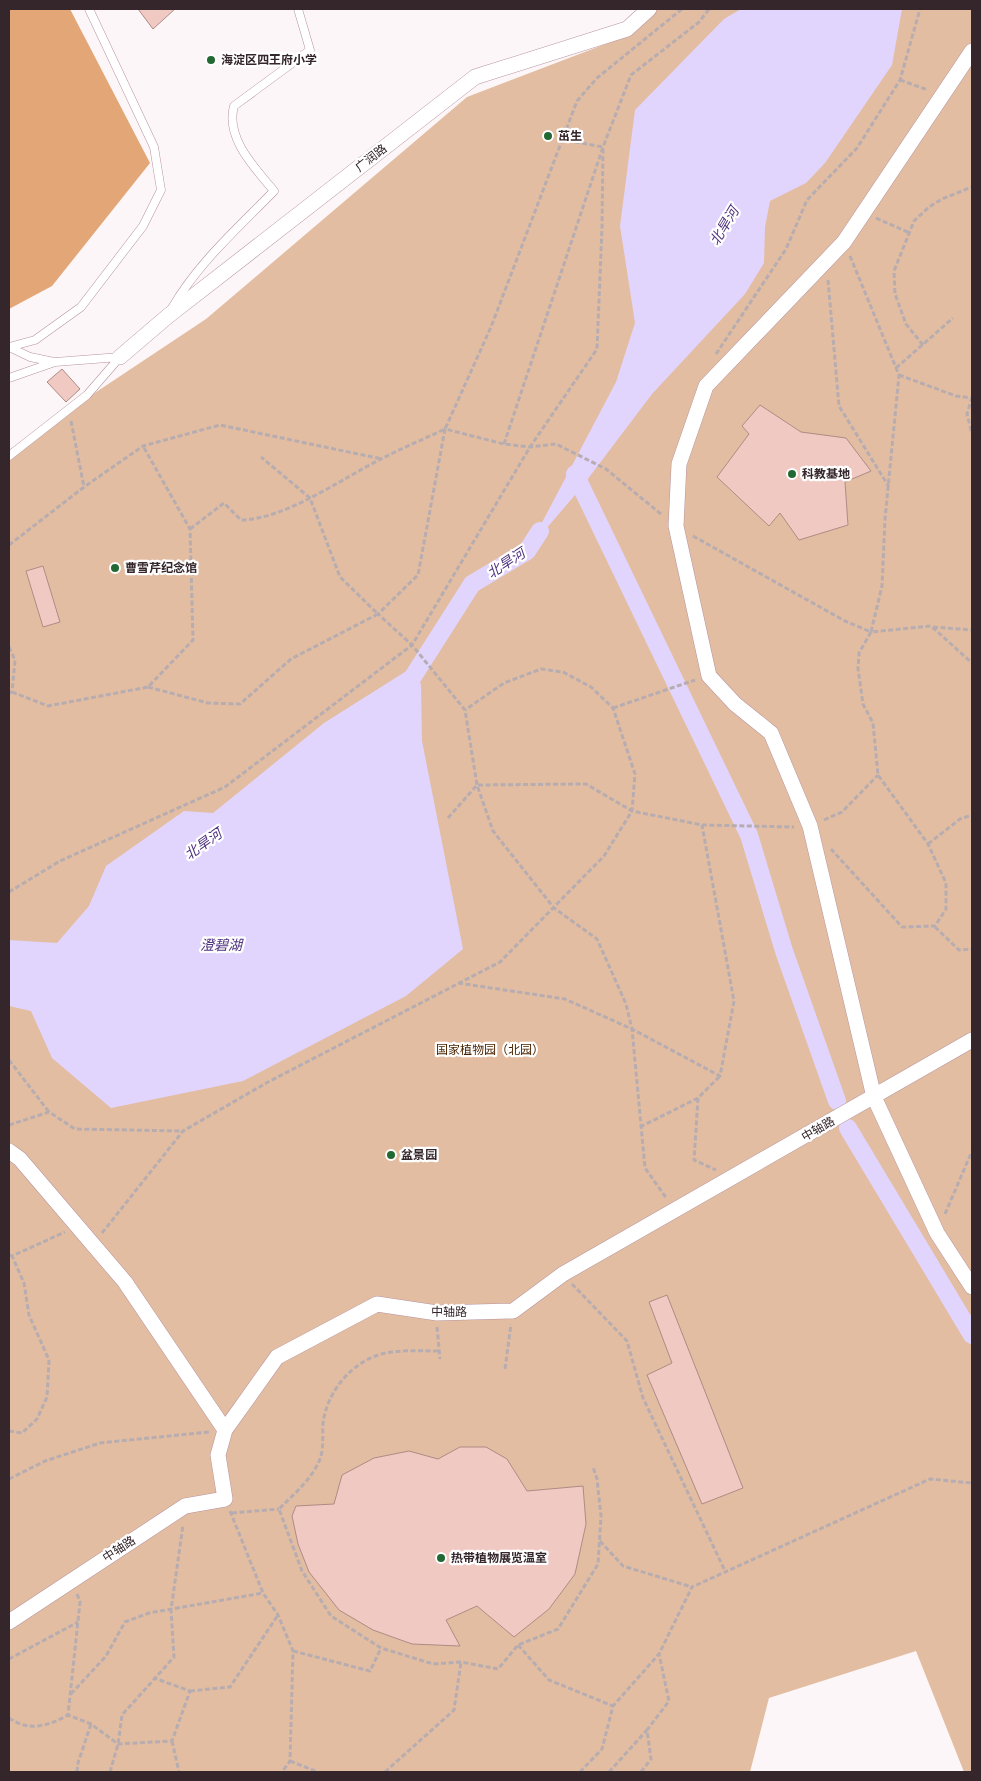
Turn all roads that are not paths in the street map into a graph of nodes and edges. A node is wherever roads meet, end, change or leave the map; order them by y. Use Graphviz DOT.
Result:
graph roads {
  1 [pos="89,9"];
  2 [pos="298,9"];
  3 [pos="648,9"];
  4 [pos="972,51"];
  5 [pos="168,316"];
  6 [pos="9,347"];
  7 [pos="120,357"];
  8 [pos="55,362"];
  9 [pos="9,378"];
  10 [pos="9,456"];
  11 [pos="972,1040"];
  12 [pos="874,1097"];
  13 [pos="9,1151"];
  14 [pos="972,1287"];
  15 [pos="225,1430"];
  16 [pos="9,1622"];
  1 -- 6 [label="lane"];
  2 -- 5 [label="lane"];
  3 -- 5 [label="street, 广润路"];
  4 -- 12 [label="street"];
  5 -- 7 [label="street, 广润路"];
  6 -- 8 [label="lane"];
  7 -- 8 [label="lane"];
  7 -- 10 [label="lane"];
  8 -- 9 [label="lane"];
  11 -- 12 [label="street, 中轴路"];
  12 -- 14 [label="street"];
  12 -- 15 [label="street, 中轴路"];
  13 -- 15 [label="street"];
  15 -- 16 [label="street, 中轴路"];
}
